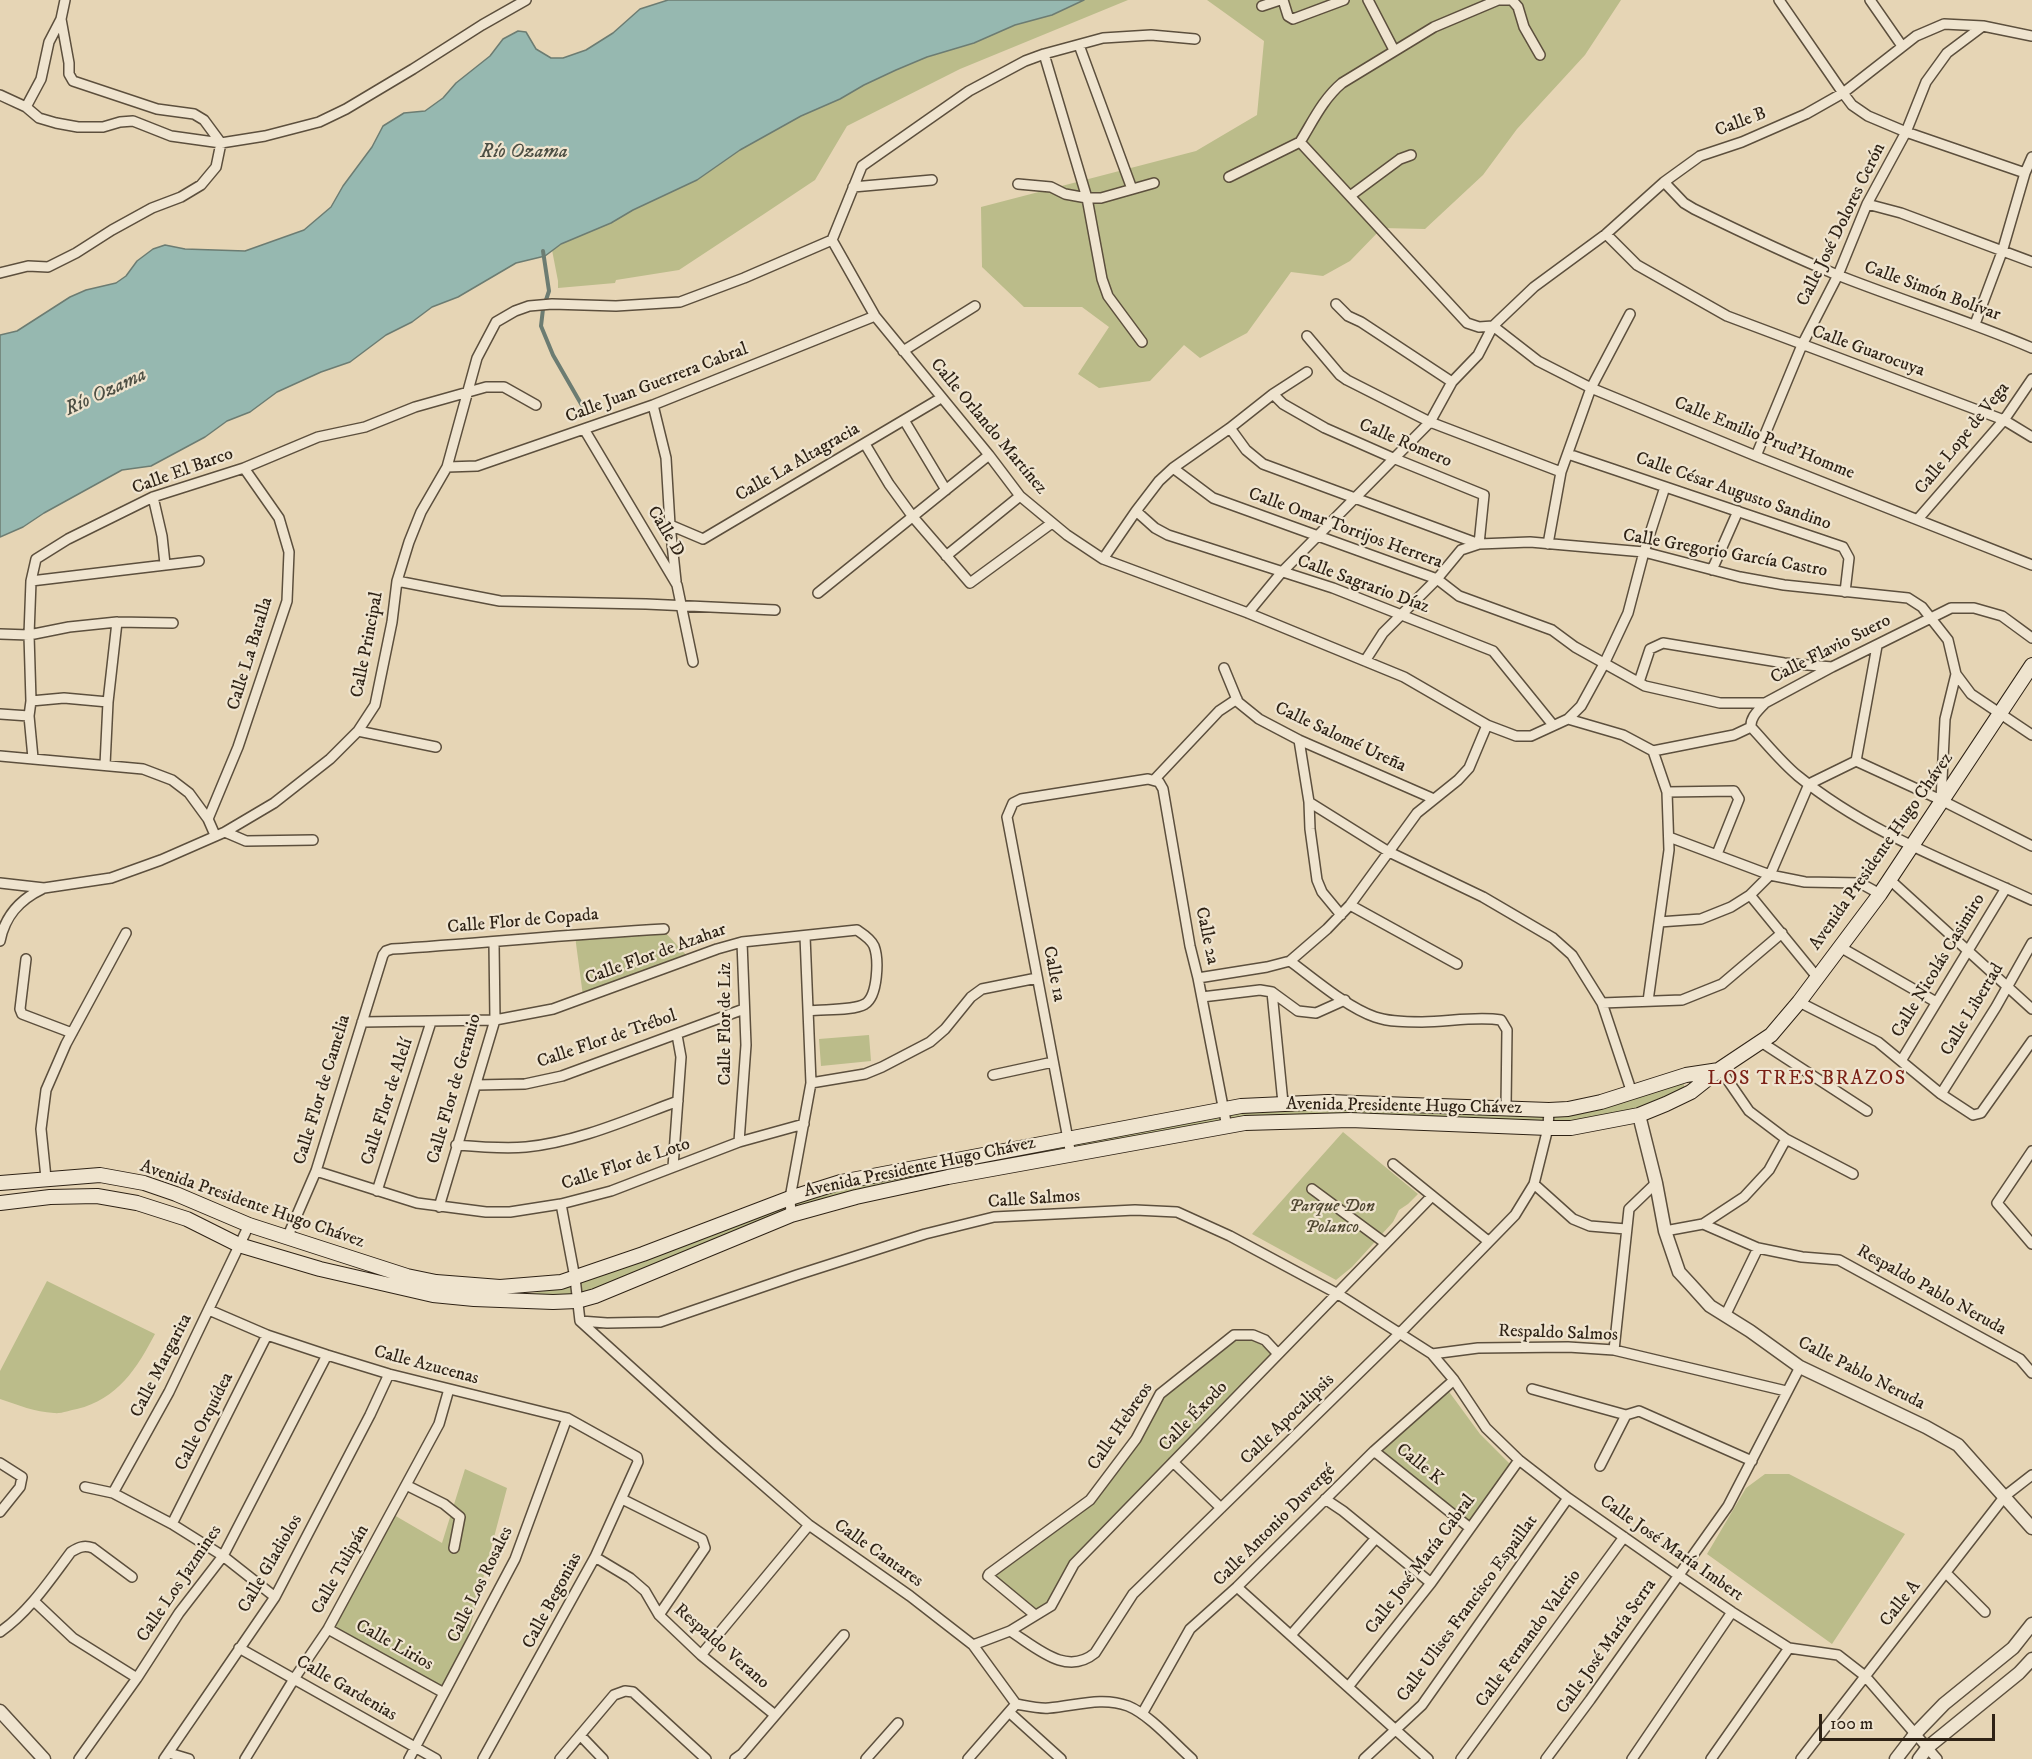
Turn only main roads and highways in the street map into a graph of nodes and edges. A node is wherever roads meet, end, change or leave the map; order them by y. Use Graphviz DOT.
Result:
graph roads {
  1 [pos="2032,665"];
  2 [pos="1720,1070"];
  3 [pos="1686,1075"];
  4 [pos="1691,1092"];
  5 [pos="0,1183"];
  6 [pos="0,1203"];
  1 -- 2 [label="main road, Avenida Presidente Hugo Chávez"];
  2 -- 3 [label="main road, Avenida Presidente Hugo Chávez"];
  2 -- 4 [label="main road, Avenida Presidente Hugo Chávez"];
  3 -- 4 [label="main road"];
  3 -- 5 [label="main road, Avenida Presidente Hugo Chávez"];
  4 -- 6 [label="main road, Avenida Presidente Hugo Chávez"];
}
